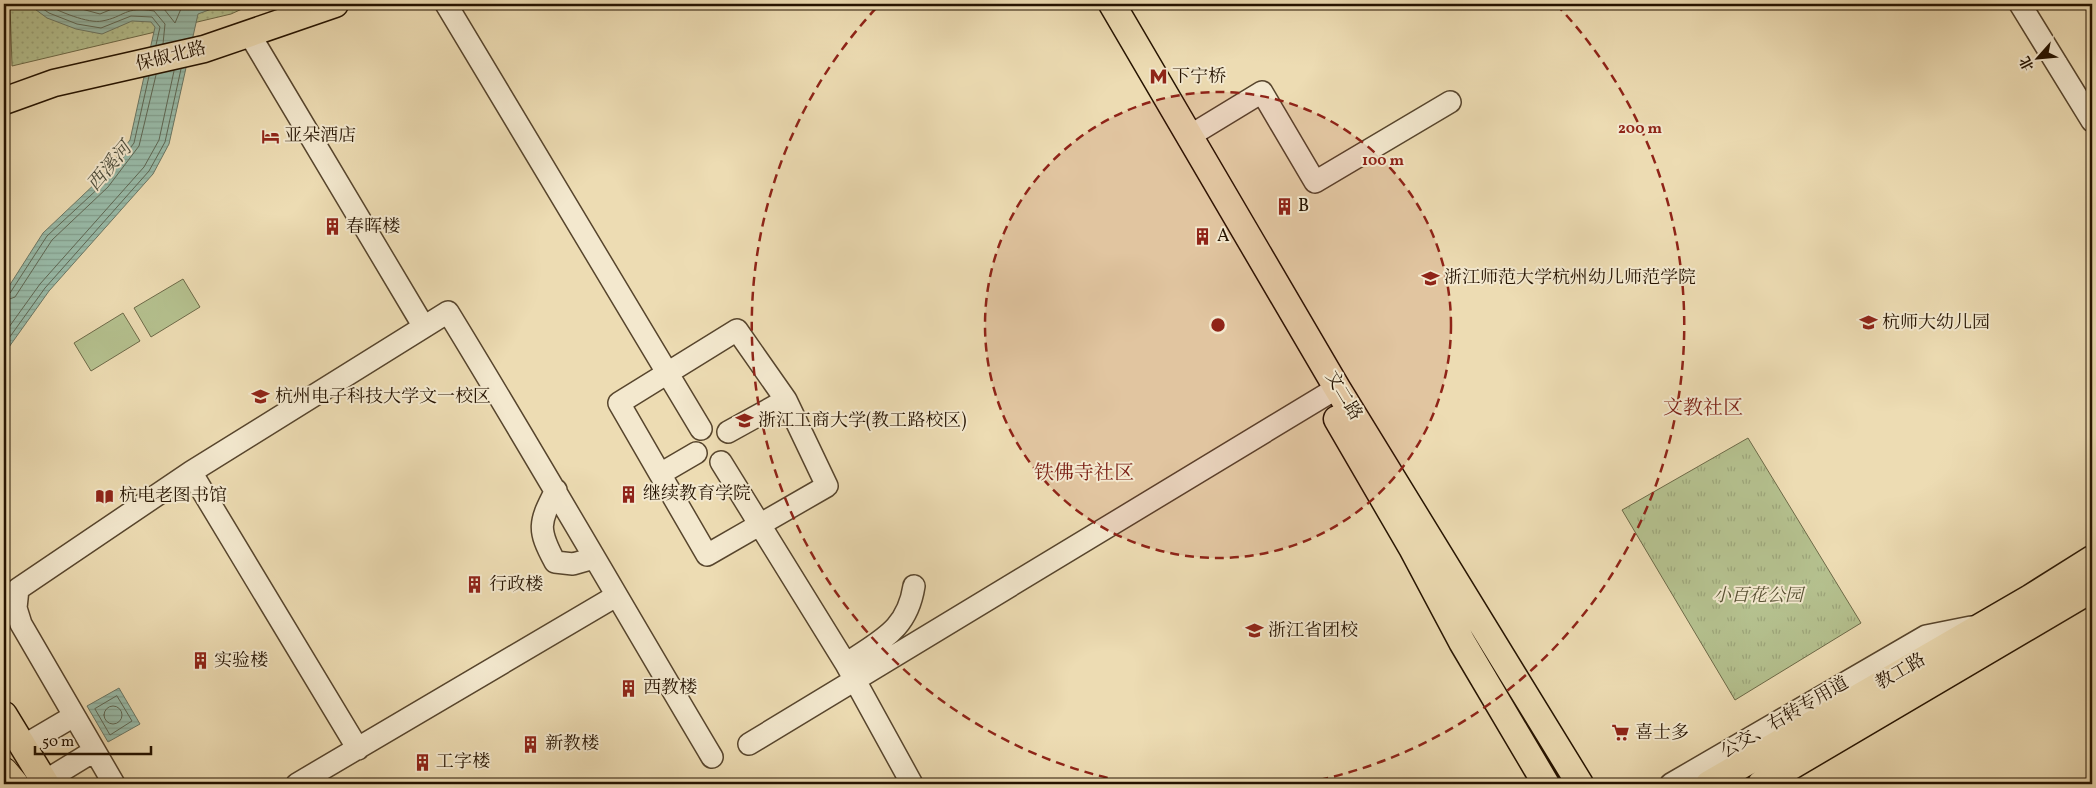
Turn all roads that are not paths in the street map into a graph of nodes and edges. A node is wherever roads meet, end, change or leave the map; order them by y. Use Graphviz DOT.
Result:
graph roads {
  1 [pos="335,4"];
  2 [pos="446,4"];
  3 [pos="1095,4"];
  4 [pos="1112,4"];
  5 [pos="2020,4"];
  6 [pos="250,35"];
  7 [pos="4,101"];
  8 [pos="1450,102"];
  9 [pos="2092,121"];
  10 [pos="1188,137"];
  11 [pos="424,327"];
  12 [pos="667,373"];
  13 [pos="1330,392"];
  14 [pos="786,400"];
  15 [pos="701,429"];
  16 [pos="728,432"];
  17 [pos="696,453"];
  18 [pos="721,462"];
  19 [pos="191,472"];
  20 [pos="660,474"];
  21 [pos="556,490"];
  22 [pos="760,525"];
  23 [pos="594,558"];
  24 [pos="2092,559"];
  25 [pos="914,586"];
  26 [pos="2092,589"];
  27 [pos="616,596"];
  28 [pos="1983,625"];
  29 [pos="850,671"];
  30 [pos="4,715"];
  31 [pos="74,716"];
  32 [pos="749,744"];
  33 [pos="23,746"];
  34 [pos="358,749"];
  35 [pos="94,752"];
  36 [pos="712,757"];
  37 [pos="4,772"];
  38 [pos="45,783"];
  39 [pos="14,784"];
  40 [pos="114,784"];
  41 [pos="297,784"];
  42 [pos="912,784"];
  43 [pos="1546,784"];
  44 [pos="1580,784"];
  45 [pos="1671,784"];
  46 [pos="1709,784"];
  47 [pos="1761,784"];
  1 -- 6 [label="main road, 保俶北路"];
  2 -- 12 [label="street"];
  3 -- 13 [label="main road, 文二路"];
  4 -- 10 [label="main road, 文二路"];
  5 -- 9 [label="street"];
  6 -- 7 [label="main road, 保俶北路"];
  6 -- 11 [label="street"];
  8 -- 10 [label="street"];
  10 -- 13 [label="main road, 文二路"];
  11 -- 19 [label="street"];
  11 -- 21 [label="street"];
  12 -- 14 [label="street"];
  12 -- 15 [label="street"];
  12 -- 20 [label="street"];
  13 -- 29 [label="street"];
  13 -- 43 [label="main road, 文二路"];
  13 -- 44 [label="main road, 文二路"];
  14 -- 16 [label="street"];
  14 -- 22 [label="street"];
  15 -- 16 [label="street"];
  15 -- 17 [label="street"];
  16 -- 18 [label="street"];
  17 -- 18 [label="street"];
  17 -- 20 [label="street"];
  18 -- 22 [label="street"];
  19 -- 31 [label="street"];
  19 -- 34 [label="street"];
  20 -- 22 [label="street"];
  21 -- 23 [label="street"];
  21 -- 23 [label="street"];
  22 -- 29 [label="street"];
  23 -- 27 [label="street"];
  24 -- 28 [label="main road, 教工路"];
  25 -- 29 [label="street"];
  26 -- 47 [label="main road, 教工路"];
  27 -- 34 [label="street"];
  27 -- 36 [label="street"];
  28 -- 45 [label="street, 公交、右转专用道"];
  28 -- 46 [label="main road, 教工路"];
  29 -- 32 [label="street"];
  29 -- 42 [label="street"];
  30 -- 33 [label="main road"];
  31 -- 33 [label="street"];
  31 -- 35 [label="street"];
  33 -- 38 [label="main road"];
  34 -- 41 [label="street"];
  35 -- 38 [label="street"];
  35 -- 40 [label="street"];
  37 -- 39 [label="highway"];
}
